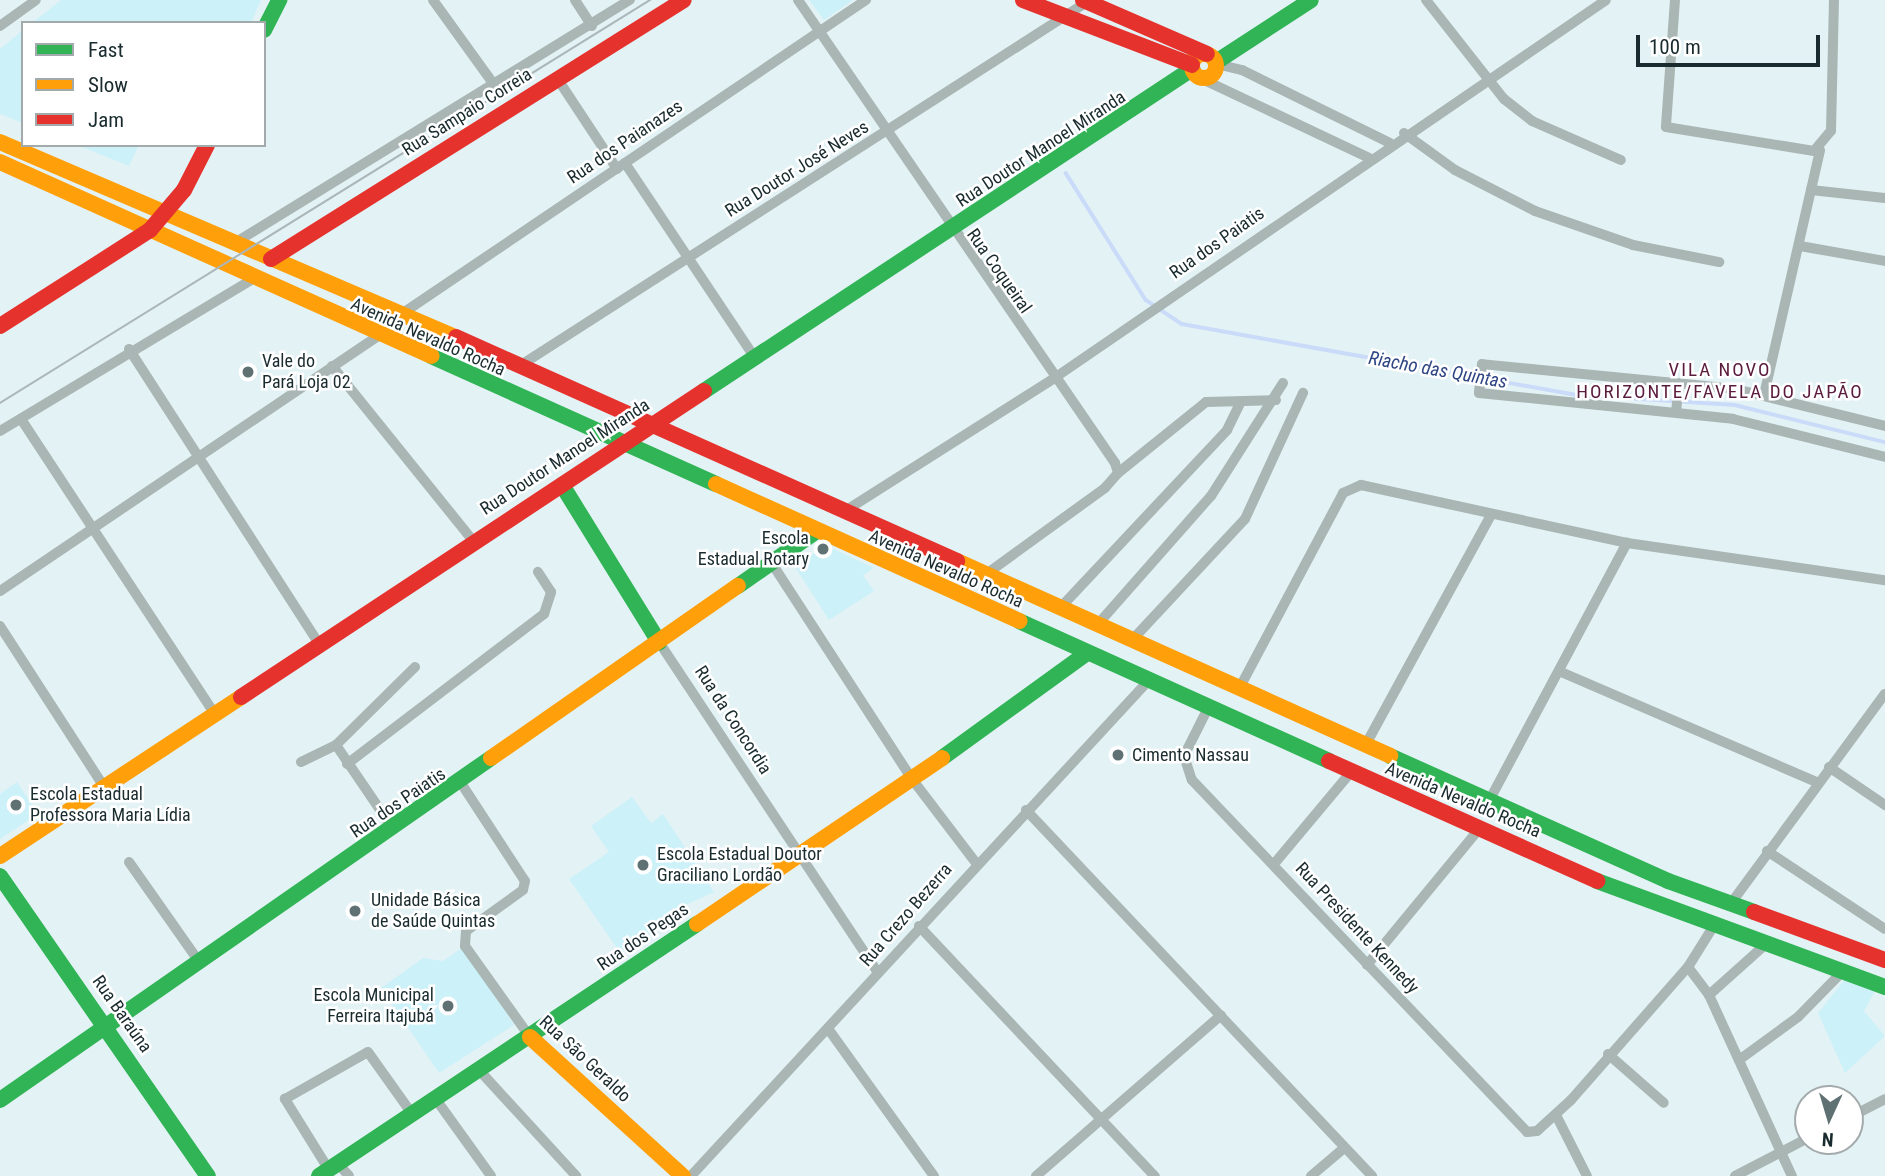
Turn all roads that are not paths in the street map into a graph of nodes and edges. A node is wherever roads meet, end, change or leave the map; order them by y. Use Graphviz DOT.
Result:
graph roads {
  1 [pos="36,0"];
  2 [pos="279,0"];
  3 [pos="433,0"];
  4 [pos="575,0"];
  5 [pos="684,0"];
  6 [pos="798,0"];
  7 [pos="866,0"];
  8 [pos="1023,0"];
  9 [pos="1311,0"];
  10 [pos="1426,0"];
  11 [pos="1606,0"];
  12 [pos="1675,0"];
  13 [pos="1834,0"];
  14 [pos="626,1"];
  15 [pos="1087,1"];
  16 [pos="1062,19"];
  17 [pos="0,26"];
  18 [pos="266,26"];
  19 [pos="592,26"];
  20 [pos="819,32"];
  21 [pos="1212,59"];
  22 [pos="1196,73"];
  23 [pos="557,78"];
  24 [pos="1488,82"];
  25 [pos="495,86"];
  26 [pos="888,132"];
  27 [pos="1404,134"];
  28 [pos="0,142"];
  29 [pos="1390,143"];
  30 [pos="206,147"];
  31 [pos="1823,147"];
  32 [pos="1369,158"];
  33 [pos="1620,160"];
  34 [pos="0,163"];
  35 [pos="621,166"];
  36 [pos="1811,190"];
  37 [pos="1885,198"];
  38 [pos="165,215"];
  39 [pos="150,230"];
  40 [pos="950,230"];
  41 [pos="233,244"];
  42 [pos="1800,246"];
  43 [pos="690,258"];
  44 [pos="271,259"];
  45 [pos="1885,261"];
  46 [pos="1719,262"];
  47 [pos="253,279"];
  48 [pos="403,313"];
  49 [pos="0,326"];
  50 [pos="377,336"];
  51 [pos="129,349"];
  52 [pos="753,355"];
  53 [pos="521,365"];
  54 [pos="332,366"];
  55 [pos="1053,379"];
  56 [pos="1283,383"];
  57 [pos="1679,385"];
  58 [pos="1303,393"];
  59 [pos="1764,395"];
  60 [pos="1276,400"];
  61 [pos="1241,401"];
  62 [pos="1676,410"];
  63 [pos="21,419"];
  64 [pos="650,425"];
  65 [pos="1885,426"];
  66 [pos="0,431"];
  67 [pos="623,444"];
  68 [pos="200,455"];
  69 [pos="1885,457"];
  70 [pos="1118,473"];
  71 [pos="562,485"];
  72 [pos="845,511"];
  73 [pos="1492,515"];
  74 [pos="90,529"];
  75 [pos="814,533"];
  76 [pos="473,541"];
  77 [pos="1627,542"];
  78 [pos="771,562"];
  79 [pos="538,572"];
  80 [pos="986,574"];
  81 [pos="1885,580"];
  82 [pos="0,590"];
  83 [pos="1061,607"];
  84 [pos="1098,624"];
  85 [pos="0,626"];
  86 [pos="1133,639"];
  87 [pos="318,642"];
  88 [pos="659,642"];
  89 [pos="1087,653"];
  90 [pos="415,667"];
  91 [pos="1561,671"];
  92 [pos="1149,680"];
  93 [pos="1236,686"];
  94 [pos="1885,694"];
  95 [pos="1208,708"];
  96 [pos="214,713"];
  97 [pos="336,745"];
  98 [pos="1365,746"];
  99 [pos="301,762"];
  100 [pos="347,764"];
  101 [pos="1829,767"];
  102 [pos="1350,772"];
  103 [pos="912,779"];
  104 [pos="1817,782"];
  105 [pos="461,783"];
  106 [pos="104,786"];
  107 [pos="1489,801"];
  108 [pos="1885,805"];
  109 [pos="1026,810"];
  110 [pos="393,829"];
  111 [pos="1479,829"];
  112 [pos="1767,851"];
  113 [pos="0,856"];
  114 [pos="799,856"];
  115 [pos="129,862"];
  116 [pos="976,863"];
  117 [pos="1274,864"];
  118 [pos="0,876"];
  119 [pos="1730,906"];
  120 [pos="919,926"];
  121 [pos="1713,927"];
  122 [pos="1885,929"];
  123 [pos="1769,942"];
  124 [pos="1885,960"];
  125 [pos="200,963"];
  126 [pos="1367,965"];
  127 [pos="1688,967"];
  128 [pos="1844,970"];
  129 [pos="878,973"];
  130 [pos="1885,987"];
  131 [pos="1709,995"];
  132 [pos="1221,1015"];
  133 [pos="108,1027"];
  134 [pos="829,1030"];
  135 [pos="530,1037"];
  136 [pos="1608,1054"];
  137 [pos="1739,1060"];
  138 [pos="479,1070"];
  139 [pos="435,1098"];
  140 [pos="1885,1099"];
  141 [pos="0,1100"];
  142 [pos="1664,1103"];
  143 [pos="1864,1110"];
  144 [pos="412,1114"];
  145 [pos="1556,1115"];
  146 [pos="1103,1117"];
  147 [pos="1794,1145"];
  148 [pos="1343,1149"];
  149 [pos="1781,1152"];
  150 [pos="334,1171"];
  151 [pos="1148,1174"];
  152 [pos="208,1176"];
  153 [pos="491,1176"];
  154 [pos="576,1176"];
  155 [pos="683,1176"];
  156 [pos="691,1176"];
  157 [pos="934,1176"];
  158 [pos="1036,1176"];
  159 [pos="1311,1176"];
  160 [pos="1372,1176"];
  161 [pos="1587,1176"];
  162 [pos="1735,1176"];
  163 [pos="1792,1176"];
  1 -- 17 [label="street"];
  2 -- 18 [label="main road"];
  3 -- 25 [label="street"];
  4 -- 19 [label="street"];
  5 -- 23 [label="main road, Rua Sampaio Correia"];
  6 -- 20 [label="street, Rua Coqueiral"];
  7 -- 20 [label="street, Rua dos Paianazes"];
  8 -- 16 [label="main road"];
  9 -- 21 [label="main road"];
  10 -- 24 [label="street"];
  11 -- 24 [label="street, Rua dos Paiatis"];
  12 -- 31 [label="street"];
  13 -- 31 [label="street"];
  14 -- 19 [label="street, Rua Sampaio Correia"];
  15 -- 16 [label="street, Rua Doutor José Neves"];
  15 -- 21 [label="main road"];
  16 -- 22 [label="main road"];
  16 -- 26 [label="street, Rua Doutor José Neves"];
  19 -- 25 [label="street, Rua Sampaio Correia"];
  20 -- 26 [label="street, Rua Coqueiral"];
  20 -- 35 [label="street, Rua dos Paianazes"];
  21 -- 22 [label="main road, Rua Doutor Manoel Miranda"];
  21 -- 29 [label="street"];
  22 -- 32 [label="street"];
  22 -- 40 [label="main road, Rua Doutor Manoel Miranda"];
  23 -- 35 [label="street"];
  23 -- 44 [label="main road, Rua Sampaio Correia"];
  24 -- 27 [label="street, Rua dos Paiatis"];
  24 -- 33 [label="street"];
  25 -- 41 [label="street, Rua Sampaio Correia"];
  26 -- 40 [label="street, Rua Coqueiral"];
  26 -- 43 [label="street, Rua Doutor José Neves"];
  27 -- 29 [label="street, Rua dos Paiatis"];
  27 -- 46 [label="street"];
  28 -- 38 [label="main road, Avenida Nevaldo Rocha"];
  29 -- 32 [label="street, Rua dos Paiatis"];
  30 -- 38 [label="main road"];
  31 -- 36 [label="street"];
  32 -- 55 [label="street, Rua dos Paiatis"];
  34 -- 39 [label="main road, Avenida Nevaldo Rocha"];
  35 -- 43 [label="street"];
  35 -- 48 [label="street, Rua dos Paianazes"];
  36 -- 37 [label="street"];
  36 -- 42 [label="street"];
  38 -- 39 [label="main road"];
  38 -- 41 [label="main road, Avenida Nevaldo Rocha"];
  39 -- 47 [label="main road, Avenida Nevaldo Rocha"];
  39 -- 49 [label="main road"];
  40 -- 52 [label="main road, Rua Doutor Manoel Miranda"];
  40 -- 55 [label="street, Rua Coqueiral"];
  41 -- 44 [label="main road, Avenida Nevaldo Rocha"];
  42 -- 45 [label="street"];
  42 -- 59 [label="street"];
  43 -- 52 [label="street"];
  43 -- 53 [label="street, Rua Doutor José Neves"];
  44 -- 48 [label="main road, Avenida Nevaldo Rocha"];
  47 -- 50 [label="main road, Avenida Nevaldo Rocha"];
  47 -- 51 [label="street"];
  48 -- 53 [label="main road, Avenida Nevaldo Rocha"];
  50 -- 54 [label="street"];
  50 -- 67 [label="main road, Avenida Nevaldo Rocha"];
  51 -- 63 [label="street"];
  51 -- 68 [label="street"];
  52 -- 64 [label="main road, Rua Doutor Manoel Miranda"];
  53 -- 64 [label="main road, Avenida Nevaldo Rocha"];
  54 -- 68 [label="street"];
  54 -- 76 [label="street"];
  55 -- 70 [label="street, Rua Coqueiral"];
  55 -- 72 [label="street, Rua dos Paiatis"];
  56 -- 60 [label="street"];
  57 -- 59 [label="street"];
  57 -- 62 [label="street"];
  57 -- 62 [label="street"];
  58 -- 86 [label="street"];
  59 -- 65 [label="street"];
  60 -- 61 [label="street"];
  60 -- 84 [label="street"];
  61 -- 70 [label="street"];
  61 -- 83 [label="street"];
  62 -- 69 [label="street"];
  63 -- 66 [label="street"];
  63 -- 74 [label="street"];
  64 -- 67 [label="main road, Rua Doutor Manoel Miranda"];
  64 -- 72 [label="main road, Avenida Nevaldo Rocha"];
  67 -- 71 [label="main road, Rua Doutor Manoel Miranda"];
  67 -- 75 [label="main road, Avenida Nevaldo Rocha"];
  68 -- 74 [label="street"];
  68 -- 87 [label="street"];
  70 -- 80 [label="street"];
  71 -- 76 [label="main road, Rua Doutor Manoel Miranda"];
  71 -- 88 [label="main road, Rua da Concordia"];
  72 -- 80 [label="main road, Avenida Nevaldo Rocha"];
  73 -- 77 [label="street"];
  73 -- 93 [label="street"];
  73 -- 98 [label="street"];
  74 -- 82 [label="street"];
  74 -- 96 [label="street"];
  75 -- 78 [label="main road, Rua dos Paiatis"];
  75 -- 89 [label="main road, Avenida Nevaldo Rocha"];
  76 -- 87 [label="main road, Rua Doutor Manoel Miranda"];
  77 -- 81 [label="street"];
  77 -- 91 [label="street"];
  78 -- 88 [label="main road, Rua dos Paiatis"];
  78 -- 103 [label="street"];
  79 -- 100 [label="street"];
  80 -- 83 [label="main road, Avenida Nevaldo Rocha"];
  83 -- 84 [label="main road, Avenida Nevaldo Rocha"];
  84 -- 86 [label="main road, Avenida Nevaldo Rocha"];
  85 -- 106 [label="street"];
  86 -- 93 [label="main road, Avenida Nevaldo Rocha"];
  87 -- 96 [label="main road, Rua Doutor Manoel Miranda"];
  88 -- 105 [label="main road, Rua dos Paiatis"];
  88 -- 114 [label="street, Rua da Concordia"];
  89 -- 92 [label="main road, Avenida Nevaldo Rocha"];
  89 -- 93 [label="main road, Rua dos Pegas"];
  89 -- 103 [label="main road, Rua dos Pegas"];
  90 -- 97 [label="street"];
  91 -- 104 [label="street"];
  91 -- 107 [label="street"];
  92 -- 95 [label="main road, Avenida Nevaldo Rocha"];
  92 -- 109 [label="street, Rua Crezo Bezerra"];
  93 -- 98 [label="main road, Avenida Nevaldo Rocha"];
  94 -- 101 [label="street"];
  95 -- 102 [label="main road, Avenida Nevaldo Rocha"];
  95 -- 117 [label="street, Rua Presidente Kennedy"];
  96 -- 106 [label="main road, Rua Doutor Manoel Miranda"];
  97 -- 99 [label="street"];
  97 -- 100 [label="street"];
  98 -- 107 [label="main road, Avenida Nevaldo Rocha"];
  100 -- 110 [label="street"];
  101 -- 104 [label="street"];
  101 -- 108 [label="street"];
  102 -- 111 [label="main road, Avenida Nevaldo Rocha"];
  102 -- 117 [label="street"];
  103 -- 114 [label="main road, Rua dos Pegas"];
  103 -- 116 [label="street"];
  104 -- 112 [label="street"];
  105 -- 110 [label="main road, Rua dos Paiatis"];
  105 -- 135 [label="street, Rua São Geraldo"];
  106 -- 113 [label="main road, Rua Doutor Manoel Miranda"];
  107 -- 119 [label="main road, Avenida Nevaldo Rocha"];
  109 -- 116 [label="street, Rua Crezo Bezerra"];
  109 -- 132 [label="street"];
  110 -- 125 [label="main road, Rua dos Paiatis"];
  111 -- 121 [label="main road, Avenida Nevaldo Rocha"];
  111 -- 126 [label="street"];
  112 -- 119 [label="street"];
  112 -- 122 [label="street"];
  114 -- 129 [label="street, Rua da Concordia"];
  114 -- 135 [label="main road, Rua dos Pegas"];
  115 -- 125 [label="street"];
  116 -- 120 [label="street, Rua Crezo Bezerra"];
  117 -- 126 [label="street, Rua Presidente Kennedy"];
  118 -- 133 [label="main road, Rua Baraúna"];
  119 -- 124 [label="main road, Avenida Nevaldo Rocha"];
  120 -- 129 [label="street, Rua Crezo Bezerra"];
  120 -- 146 [label="street"];
  121 -- 123 [label="main road, Avenida Nevaldo Rocha"];
  121 -- 127 [label="street"];
  123 -- 128 [label="main road, Avenida Nevaldo Rocha"];
  123 -- 131 [label="street"];
  125 -- 133 [label="main road, Rua dos Paiatis"];
  126 -- 145 [label="street, Rua Presidente Kennedy"];
  127 -- 131 [label="street"];
  127 -- 136 [label="street"];
  128 -- 130 [label="main road, Avenida Nevaldo Rocha"];
  128 -- 137 [label="street"];
  129 -- 134 [label="street, Rua Crezo Bezerra"];
  131 -- 137 [label="street"];
  132 -- 146 [label="street"];
  132 -- 148 [label="street"];
  133 -- 141 [label="main road, Rua dos Paiatis"];
  133 -- 152 [label="main road, Rua Baraúna"];
  134 -- 156 [label="street, Rua Crezo Bezerra"];
  134 -- 157 [label="street"];
  135 -- 138 [label="main road, Rua dos Pegas"];
  135 -- 155 [label="main road, Rua São Geraldo"];
  136 -- 142 [label="street"];
  136 -- 145 [label="street"];
  137 -- 149 [label="street"];
  138 -- 139 [label="main road, Rua dos Pegas"];
  138 -- 154 [label="street"];
  139 -- 144 [label="main road, Rua dos Pegas"];
  139 -- 153 [label="street"];
  140 -- 143 [label="street"];
  144 -- 150 [label="main road, Rua dos Pegas"];
  144 -- 150 [label="street"];
  145 -- 161 [label="street"];
  146 -- 151 [label="street"];
  146 -- 158 [label="street"];
  147 -- 149 [label="street"];
  148 -- 159 [label="street"];
  148 -- 160 [label="street"];
  149 -- 162 [label="street"];
  149 -- 163 [label="street"];
}
